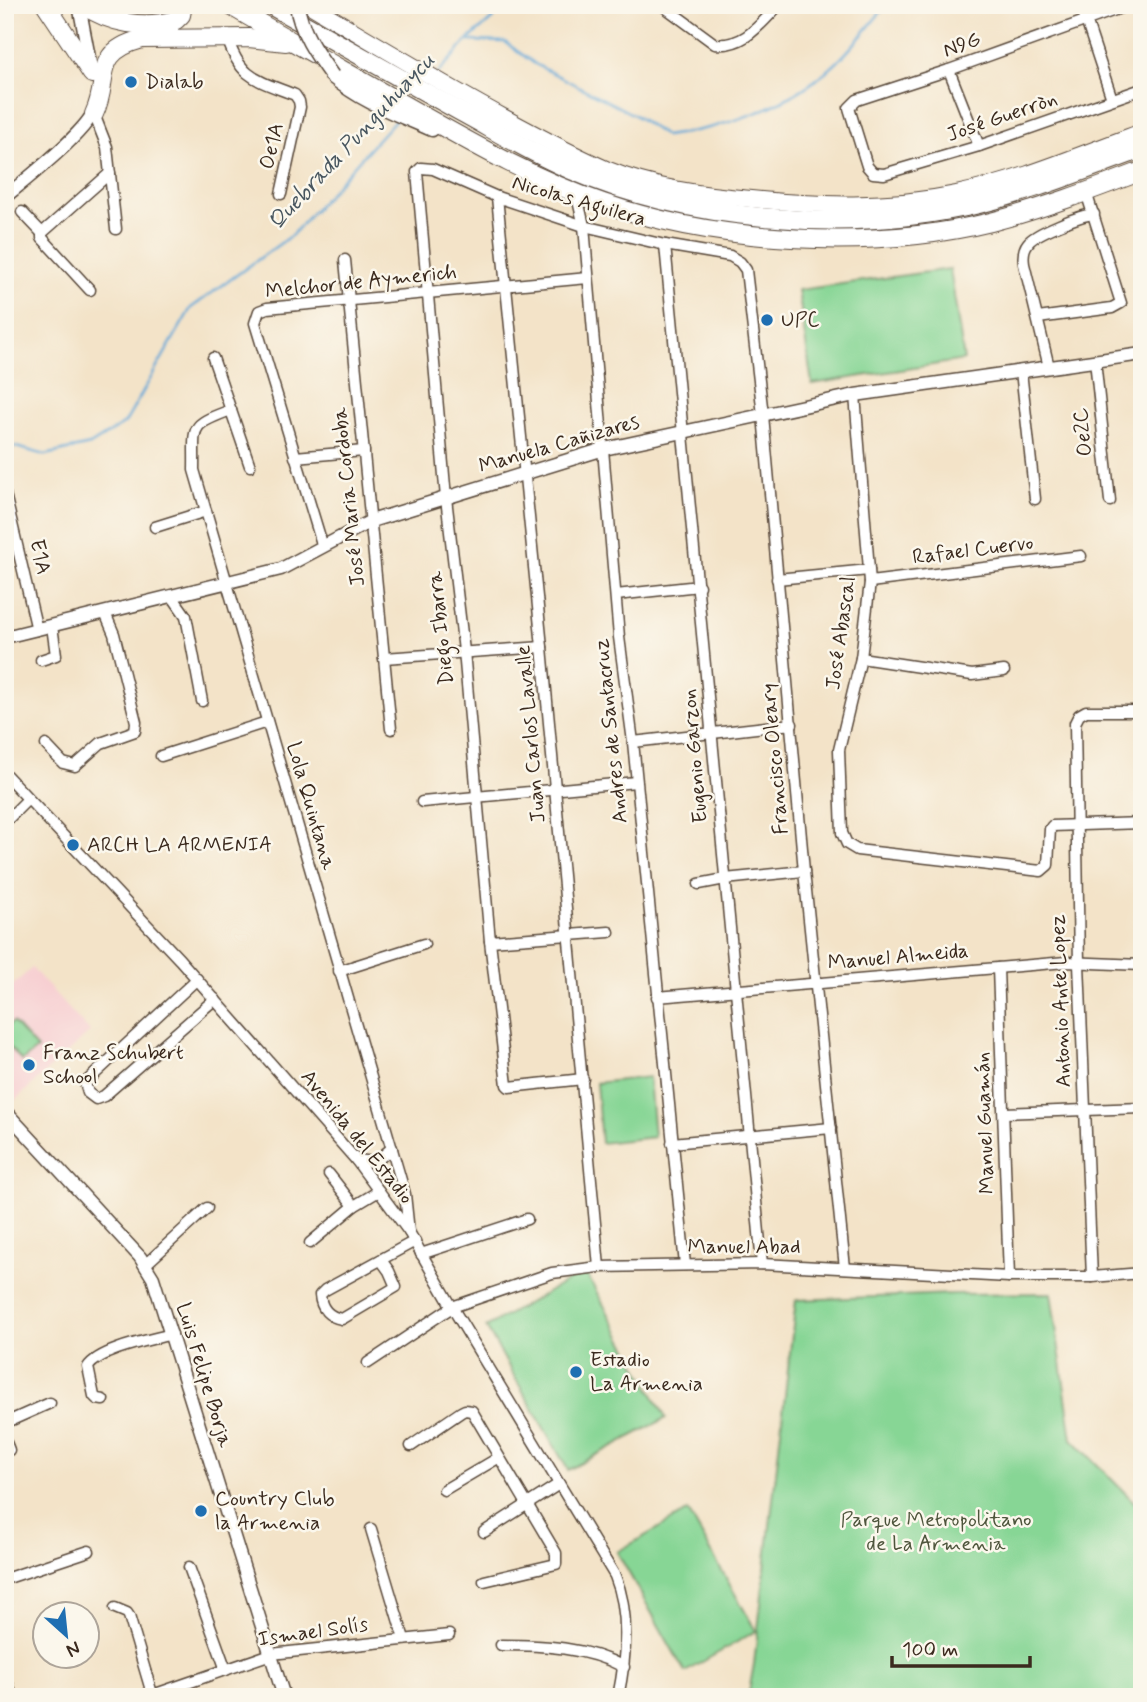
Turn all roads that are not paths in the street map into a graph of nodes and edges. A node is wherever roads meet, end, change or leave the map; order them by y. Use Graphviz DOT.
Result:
graph roads {
  1 [pos="46,5"];
  2 [pos="81,5"];
  3 [pos="183,5"];
  4 [pos="229,5"];
  5 [pos="270,5"];
  6 [pos="297,5"];
  7 [pos="310,5"];
  8 [pos="327,5"];
  9 [pos="662,5"];
  10 [pos="779,5"];
  11 [pos="1081,5"];
  12 [pos="1129,5"];
  13 [pos="1085,21"];
  14 [pos="227,37"];
  15 [pos="295,44"];
  16 [pos="949,70"];
  17 [pos="92,74"];
  18 [pos="425,81"];
  19 [pos="1142,89"];
  20 [pos="1112,99"];
  21 [pos="93,114"];
  22 [pos="1142,132"];
  23 [pos="979,146"];
  24 [pos="1142,149"];
  25 [pos="496,156"];
  26 [pos="421,168"];
  27 [pos="1142,172"];
  28 [pos="110,173"];
  29 [pos="873,173"];
  30 [pos="576,192"];
  31 [pos="1086,192"];
  32 [pos="281,194"];
  33 [pos="5,197"];
  34 [pos="497,197"];
  35 [pos="1063,200"];
  36 [pos="22,212"];
  37 [pos="1094,214"];
  38 [pos="1070,222"];
  39 [pos="584,226"];
  40 [pos="116,229"];
  41 [pos="42,233"];
  42 [pos="665,245"];
  43 [pos="730,256"];
  44 [pos="345,260"];
  45 [pos="588,278"];
  46 [pos="506,286"];
  47 [pos="90,290"];
  48 [pos="428,294"];
  49 [pos="349,300"];
  50 [pos="1038,318"];
  51 [pos="1142,354"];
  52 [pos="213,358"];
  53 [pos="1095,360"];
  54 [pos="1049,367"];
  55 [pos="1021,371"];
  56 [pos="855,395"];
  57 [pos="230,410"];
  58 [pos="763,415"];
  59 [pos="684,430"];
  60 [pos="604,449"];
  61 [pos="364,451"];
  62 [pos="295,457"];
  63 [pos="250,466"];
  64 [pos="523,473"];
  65 [pos="5,494"];
  66 [pos="446,498"];
  67 [pos="1035,499"];
  68 [pos="1110,501"];
  69 [pos="206,511"];
  70 [pos="370,521"];
  71 [pos="155,527"];
  72 [pos="323,547"];
  73 [pos="1081,556"];
  74 [pos="870,576"];
  75 [pos="777,579"];
  76 [pos="226,583"];
  77 [pos="699,586"];
  78 [pos="616,595"];
  79 [pos="172,596"];
  80 [pos="105,613"];
  81 [pos="52,626"];
  82 [pos="37,630"];
  83 [pos="5,637"];
  84 [pos="542,647"];
  85 [pos="464,650"];
  86 [pos="384,658"];
  87 [pos="861,658"];
  88 [pos="41,660"];
  89 [pos="1004,671"];
  90 [pos="202,701"];
  91 [pos="1142,711"];
  92 [pos="267,722"];
  93 [pos="792,724"];
  94 [pos="391,729"];
  95 [pos="713,732"];
  96 [pos="633,742"];
  97 [pos="46,745"];
  98 [pos="161,756"];
  99 [pos="5,774"];
  100 [pos="636,782"];
  101 [pos="555,789"];
  102 [pos="477,797"];
  103 [pos="28,799"];
  104 [pos="422,802"];
  105 [pos="5,822"];
  106 [pos="1142,824"];
  107 [pos="1076,825"];
  108 [pos="804,872"];
  109 [pos="725,879"];
  110 [pos="699,884"];
  111 [pos="609,932"];
  112 [pos="568,935"];
  113 [pos="489,941"];
  114 [pos="424,944"];
  115 [pos="1079,964"];
  116 [pos="1142,965"];
  117 [pos="998,968"];
  118 [pos="339,971"];
  119 [pos="197,979"];
  120 [pos="815,983"];
  121 [pos="735,990"];
  122 [pos="657,997"];
  123 [pos="215,999"];
  124 [pos="583,1079"];
  125 [pos="1142,1108"];
  126 [pos="1084,1109"];
  127 [pos="5,1111"];
  128 [pos="1004,1112"];
  129 [pos="831,1128"];
  130 [pos="750,1137"];
  131 [pos="672,1143"];
  132 [pos="392,1148"];
  133 [pos="356,1160"];
  134 [pos="330,1174"];
  135 [pos="379,1191"];
  136 [pos="354,1206"];
  137 [pos="207,1208"];
  138 [pos="527,1219"];
  139 [pos="412,1237"];
  140 [pos="310,1243"];
  141 [pos="421,1254"];
  142 [pos="381,1260"];
  143 [pos="146,1264"];
  144 [pos="762,1264"];
  145 [pos="685,1265"];
  146 [pos="599,1267"];
  147 [pos="845,1268"];
  148 [pos="1142,1273"];
  149 [pos="1009,1277"];
  150 [pos="1092,1277"];
  151 [pos="452,1307"];
  152 [pos="172,1334"];
  153 [pos="368,1363"];
  154 [pos="103,1400"];
  155 [pos="50,1403"];
  156 [pos="5,1423"];
  157 [pos="411,1446"];
  158 [pos="498,1458"];
  159 [pos="559,1484"];
  160 [pos="444,1490"];
  161 [pos="527,1505"];
  162 [pos="371,1529"];
  163 [pos="484,1532"];
  164 [pos="89,1551"];
  165 [pos="189,1567"];
  166 [pos="5,1579"];
  167 [pos="485,1581"];
  168 [pos="115,1608"];
  169 [pos="449,1635"];
  170 [pos="404,1639"];
  171 [pos="501,1645"];
  172 [pos="271,1654"];
  173 [pos="624,1667"];
  174 [pos="226,1670"];
  175 [pos="5,1675"];
  176 [pos="151,1696"];
  177 [pos="12,1697"];
  178 [pos="284,1697"];
  179 [pos="618,1697"];
  1 -- 17 [label="highway"];
  2 -- 3 [label="highway"];
  2 -- 17 [label="street"];
  4 -- 15 [label="highway"];
  5 -- 18 [label="highway"];
  6 -- 25 [label="main road, bridge"];
  7 -- 18 [label="main road"];
  8 -- 18 [label="main road"];
  9 -- 10 [label="street"];
  11 -- 13 [label="street"];
  12 -- 13 [label="street, N9G"];
  13 -- 16 [label="street, N9G"];
  13 -- 20 [label="street"];
  14 -- 15 [label="highway"];
  14 -- 21 [label="highway"];
  14 -- 32 [label="street, Oe1A"];
  15 -- 25 [label="highway"];
  16 -- 23 [label="street"];
  16 -- 29 [label="street, N9G"];
  17 -- 21 [label="street"];
  18 -- 22 [label="main road"];
  18 -- 24 [label="highway"];
  19 -- 20 [label="street, José Guerròn"];
  20 -- 23 [label="street, José Guerròn"];
  21 -- 28 [label="street"];
  21 -- 33 [label="street"];
  23 -- 29 [label="street, José Guerròn"];
  25 -- 30 [label="highway"];
  26 -- 34 [label="street, Nicolas Aguilera"];
  26 -- 48 [label="street, Diego Ibarra"];
  27 -- 31 [label="highway"];
  28 -- 40 [label="street"];
  28 -- 41 [label="street"];
  30 -- 35 [label="highway"];
  30 -- 39 [label="street, Andres de Santacruz"];
  31 -- 35 [label="highway"];
  31 -- 37 [label="street"];
  34 -- 39 [label="street, Nicolas Aguilera"];
  34 -- 46 [label="street, Juan Carlos Lavalle"];
  35 -- 38 [label="street"];
  36 -- 41 [label="street"];
  37 -- 38 [label="street"];
  37 -- 50 [label="street"];
  38 -- 50 [label="street"];
  39 -- 42 [label="street, Nicolas Aguilera"];
  39 -- 45 [label="street, Andres de Santacruz"];
  41 -- 47 [label="street"];
  42 -- 43 [label="street, Nicolas Aguilera"];
  42 -- 59 [label="street, Eugenio Garzon"];
  43 -- 58 [label="street, Francisco Oleary"];
  44 -- 49 [label="street, José Maria Cordoba"];
  45 -- 46 [label="street, Melchor de Aymerich"];
  45 -- 60 [label="street, Andres de Santacruz"];
  46 -- 48 [label="street, Melchor de Aymerich"];
  46 -- 64 [label="street, Juan Carlos Lavalle"];
  48 -- 49 [label="street, Melchor de Aymerich"];
  48 -- 66 [label="street, Diego Ibarra"];
  49 -- 61 [label="street, José Maria Cordoba"];
  49 -- 62 [label="street, Melchor de Aymerich"];
  50 -- 54 [label="street"];
  51 -- 53 [label="street, Manuela Cañizares"];
  52 -- 57 [label="street"];
  53 -- 54 [label="street, Manuela Cañizares"];
  53 -- 68 [label="street, Oe2C"];
  54 -- 55 [label="street, Manuela Cañizares"];
  55 -- 56 [label="street, Manuela Cañizares"];
  55 -- 67 [label="street"];
  56 -- 58 [label="street, Manuela Cañizares"];
  56 -- 74 [label="street, José Abascal"];
  57 -- 63 [label="street"];
  57 -- 69 [label="street, Lola Quintana"];
  58 -- 59 [label="street, Manuela Cañizares"];
  58 -- 75 [label="street, Francisco Oleary"];
  59 -- 60 [label="street, Manuela Cañizares"];
  59 -- 77 [label="street, Eugenio Garzon"];
  60 -- 64 [label="street, Manuela Cañizares"];
  60 -- 78 [label="street, Andres de Santacruz"];
  61 -- 62 [label="street"];
  61 -- 70 [label="street, José Maria Cordoba"];
  62 -- 72 [label="street, Melchor de Aymerich"];
  64 -- 66 [label="street, Manuela Cañizares"];
  64 -- 84 [label="street, Juan Carlos Lavalle"];
  65 -- 82 [label="street, E1A"];
  66 -- 70 [label="street, Manuela Cañizares"];
  66 -- 85 [label="street, Diego Ibarra"];
  69 -- 71 [label="street"];
  69 -- 76 [label="street, Lola Quintana"];
  70 -- 72 [label="street, Manuela Cañizares"];
  70 -- 86 [label="street, José Maria Cordoba"];
  72 -- 76 [label="street, Manuela Cañizares"];
  73 -- 74 [label="street, Rafael Cuervo"];
  74 -- 75 [label="street, Rafael Cuervo"];
  74 -- 87 [label="street, José Abascal"];
  75 -- 93 [label="street, Francisco Oleary"];
  76 -- 79 [label="street, Manuela Cañizares"];
  76 -- 92 [label="street, Lola Quintana"];
  77 -- 78 [label="street"];
  77 -- 95 [label="street, Eugenio Garzon"];
  78 -- 96 [label="street, Andres de Santacruz"];
  79 -- 80 [label="street, Manuela Cañizares"];
  79 -- 90 [label="street"];
  80 -- 81 [label="street, Manuela Cañizares"];
  80 -- 97 [label="street"];
  81 -- 82 [label="street, Manuela Cañizares"];
  81 -- 88 [label="street"];
  82 -- 83 [label="street, Manuela Cañizares"];
  84 -- 85 [label="street"];
  84 -- 101 [label="street, Juan Carlos Lavalle"];
  85 -- 86 [label="street"];
  85 -- 102 [label="street, Diego Ibarra"];
  86 -- 94 [label="street, José Maria Cordoba"];
  87 -- 89 [label="street"];
  87 -- 107 [label="street, José Abascal"];
  91 -- 107 [label="street, Antonio Ante Lopez"];
  92 -- 98 [label="street"];
  92 -- 118 [label="street, Lola Quintana"];
  93 -- 95 [label="street"];
  93 -- 108 [label="street, Francisco Oleary"];
  95 -- 96 [label="street"];
  95 -- 109 [label="street, Eugenio Garzon"];
  96 -- 100 [label="street, Andres de Santacruz"];
  99 -- 103 [label="street, Avenida del Estadio"];
  100 -- 101 [label="street"];
  100 -- 122 [label="street, Andres de Santacruz"];
  101 -- 102 [label="street"];
  101 -- 112 [label="street, Juan Carlos Lavalle"];
  102 -- 104 [label="street"];
  102 -- 113 [label="street, Diego Ibarra"];
  103 -- 105 [label="street"];
  103 -- 119 [label="street, Avenida del Estadio"];
  106 -- 107 [label="street"];
  107 -- 115 [label="street, Antonio Ante Lopez"];
  108 -- 109 [label="street"];
  108 -- 120 [label="street, Francisco Oleary"];
  109 -- 110 [label="street"];
  109 -- 121 [label="street, Eugenio Garzon"];
  111 -- 112 [label="street"];
  112 -- 113 [label="street"];
  112 -- 124 [label="street, Juan Carlos Lavalle"];
  113 -- 124 [label="street, Diego Ibarra"];
  114 -- 118 [label="street"];
  115 -- 116 [label="street, Manuel Almeida"];
  115 -- 117 [label="street, Manuel Almeida"];
  115 -- 126 [label="street, Antonio Ante Lopez"];
  117 -- 120 [label="street, Manuel Almeida"];
  117 -- 128 [label="street, Manuel Guamán"];
  118 -- 132 [label="street, Lola Quintana"];
  119 -- 123 [label="street, Avenida del Estadio"];
  119 -- 123 [label="street"];
  120 -- 121 [label="street, Manuel Almeida"];
  120 -- 129 [label="street, Francisco Oleary"];
  121 -- 122 [label="street, Manuel Almeida"];
  121 -- 130 [label="street, Eugenio Garzon"];
  122 -- 131 [label="street, Andres de Santacruz"];
  123 -- 133 [label="street, Avenida del Estadio"];
  124 -- 146 [label="street, Juan Carlos Lavalle"];
  125 -- 126 [label="street"];
  126 -- 128 [label="street"];
  126 -- 150 [label="street, Antonio Ante Lopez"];
  127 -- 143 [label="street, Luis Felipe Borja"];
  128 -- 149 [label="street, Manuel Guamán"];
  129 -- 130 [label="street"];
  129 -- 147 [label="street, Francisco Oleary"];
  130 -- 131 [label="street"];
  130 -- 144 [label="street, Eugenio Garzon"];
  131 -- 145 [label="street, Andres de Santacruz"];
  132 -- 133 [label="street"];
  132 -- 139 [label="street, Lola Quintana"];
  133 -- 135 [label="street, Avenida del Estadio"];
  134 -- 136 [label="street"];
  135 -- 136 [label="street"];
  135 -- 139 [label="street, Avenida del Estadio"];
  136 -- 140 [label="street"];
  137 -- 143 [label="street"];
  138 -- 141 [label="street"];
  139 -- 141 [label="street, Avenida del Estadio"];
  139 -- 142 [label="street"];
  141 -- 151 [label="street, Avenida del Estadio"];
  142 -- 142 [label="street"];
  143 -- 152 [label="street, Luis Felipe Borja"];
  144 -- 145 [label="street, Manuel Abad"];
  144 -- 147 [label="street, Manuel Abad"];
  145 -- 146 [label="street, Manuel Abad"];
  146 -- 151 [label="street, Manuel Abad"];
  147 -- 149 [label="street, Manuel Abad"];
  148 -- 150 [label="street, Manuel Abad"];
  149 -- 150 [label="street, Manuel Abad"];
  151 -- 153 [label="street, Manuel Abad"];
  151 -- 159 [label="street, Avenida del Estadio"];
  152 -- 154 [label="street"];
  152 -- 172 [label="street, Luis Felipe Borja"];
  155 -- 156 [label="street"];
  157 -- 158 [label="street"];
  158 -- 160 [label="street"];
  158 -- 161 [label="street"];
  159 -- 161 [label="street"];
  159 -- 173 [label="street, Avenida del Estadio"];
  161 -- 163 [label="street"];
  161 -- 167 [label="street"];
  162 -- 170 [label="street"];
  164 -- 166 [label="street"];
  165 -- 174 [label="street"];
  168 -- 176 [label="street"];
  169 -- 170 [label="street, Ismael Solís"];
  170 -- 172 [label="street, Ismael Solís"];
  171 -- 173 [label="street"];
  172 -- 174 [label="street, Ismael Solís"];
  172 -- 178 [label="street, Luis Felipe Borja"];
  173 -- 179 [label="street, Avenida del Estadio"];
  174 -- 176 [label="street, Ismael Solís"];
  175 -- 177 [label="street"];
}
